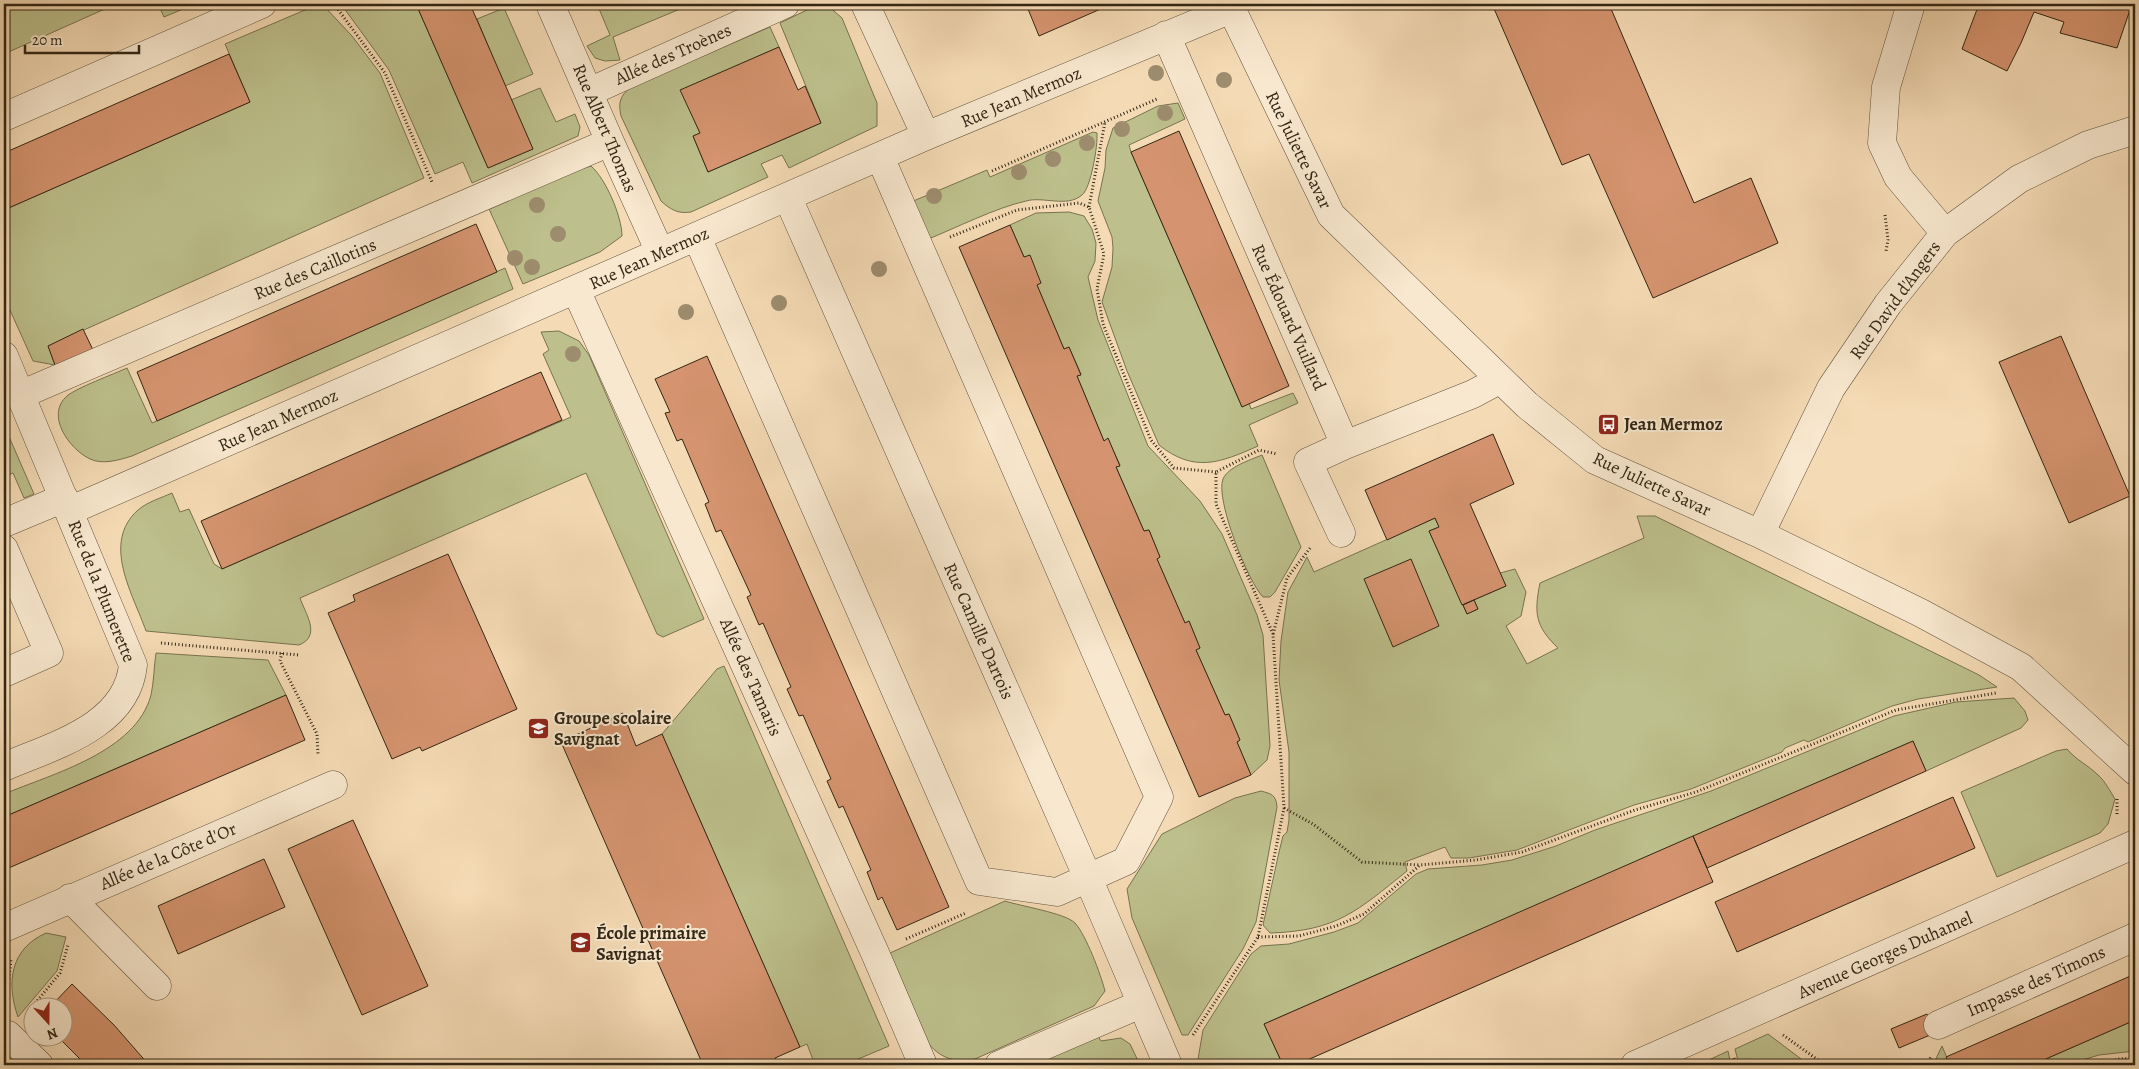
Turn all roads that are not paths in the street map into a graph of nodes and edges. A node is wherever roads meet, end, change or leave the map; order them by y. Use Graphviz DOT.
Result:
graph roads {
  1 [pos="262,4"];
  2 [pos="550,4"];
  3 [pos="785,4"];
  4 [pos="865,4"];
  5 [pos="1911,4"];
  6 [pos="1230,6"];
  7 [pos="1166,35"];
  8 [pos="589,92"];
  9 [pos="4,116"];
  10 [pos="2135,130"];
  11 [pos="926,136"];
  12 [pos="610,142"];
  13 [pos="880,157"];
  14 [pos="788,198"];
  15 [pos="1945,233"];
  16 [pos="697,237"];
  17 [pos="660,252"];
  18 [pos="576,290"];
  19 [pos="4,356"];
  20 [pos="1499,380"];
  21 [pos="20,395"];
  22 [pos="1345,445"];
  23 [pos="67,505"];
  24 [pos="4,523"];
  25 [pos="1341,533"];
  26 [pos="1760,534"];
  27 [pos="4,549"];
  28 [pos="4,673"];
  29 [pos="4,767"];
  30 [pos="2135,771"];
  31 [pos="330,786"];
  32 [pos="2128,833"];
  33 [pos="1088,878"];
  34 [pos="70,898"];
  35 [pos="2135,937"];
  36 [pos="8,940"];
  37 [pos="157,986"];
  38 [pos="1141,1004"];
  39 [pos="4,1023"];
  40 [pos="1938,1025"];
  41 [pos="39,1065"];
  42 [pos="923,1065"];
  43 [pos="999,1065"];
  44 [pos="1168,1065"];
  45 [pos="1635,1065"];
  1 -- 9 [label="street"];
  2 -- 8 [label="street, Rue Albert Thomas"];
  3 -- 8 [label="street, Allée des Troènes"];
  4 -- 11 [label="street"];
  5 -- 15 [label="street"];
  6 -- 7 [label="street, Rue Jean Mermoz"];
  6 -- 20 [label="street, Rue Juliette Savar"];
  7 -- 11 [label="street, Rue Jean Mermoz"];
  7 -- 22 [label="street, Rue Édouard Vuillard"];
  8 -- 12 [label="street, Rue Albert Thomas"];
  10 -- 15 [label="street, Rue David d'Angers"];
  11 -- 13 [label="street, Rue Jean Mermoz"];
  12 -- 17 [label="street, Rue Albert Thomas"];
  12 -- 21 [label="street, Rue des Caillotins"];
  13 -- 14 [label="street, Rue Jean Mermoz"];
  13 -- 33 [label="street"];
  14 -- 16 [label="street, Rue Jean Mermoz"];
  14 -- 33 [label="street, Rue Camille Dartois"];
  15 -- 26 [label="street, Rue David d'Angers"];
  16 -- 17 [label="street, Rue Jean Mermoz"];
  16 -- 33 [label="street"];
  17 -- 18 [label="street, Rue Jean Mermoz"];
  18 -- 23 [label="street, Rue Jean Mermoz"];
  18 -- 42 [label="street, Allée des Tamaris"];
  19 -- 21 [label="street, Rue de la Plumerette"];
  20 -- 22 [label="street"];
  20 -- 26 [label="street, Rue Juliette Savar"];
  21 -- 23 [label="street, Rue de la Plumerette"];
  22 -- 25 [label="street"];
  23 -- 24 [label="street, Rue Jean Mermoz"];
  23 -- 29 [label="street, Rue de la Plumerette"];
  26 -- 30 [label="street, Rue Juliette Savar"];
  27 -- 28 [label="street"];
  31 -- 34 [label="street, Allée de la Côte d'Or"];
  32 -- 45 [label="street, Avenue Georges Duhamel"];
  33 -- 38 [label="street, Rue Camille Dartois"];
  34 -- 36 [label="street, Allée de la Côte d'Or"];
  34 -- 37 [label="street"];
  35 -- 40 [label="street, Impasse des Timons"];
  38 -- 43 [label="street"];
  38 -- 44 [label="street, Rue Camille Dartois"];
  39 -- 41 [label="street"];
}
